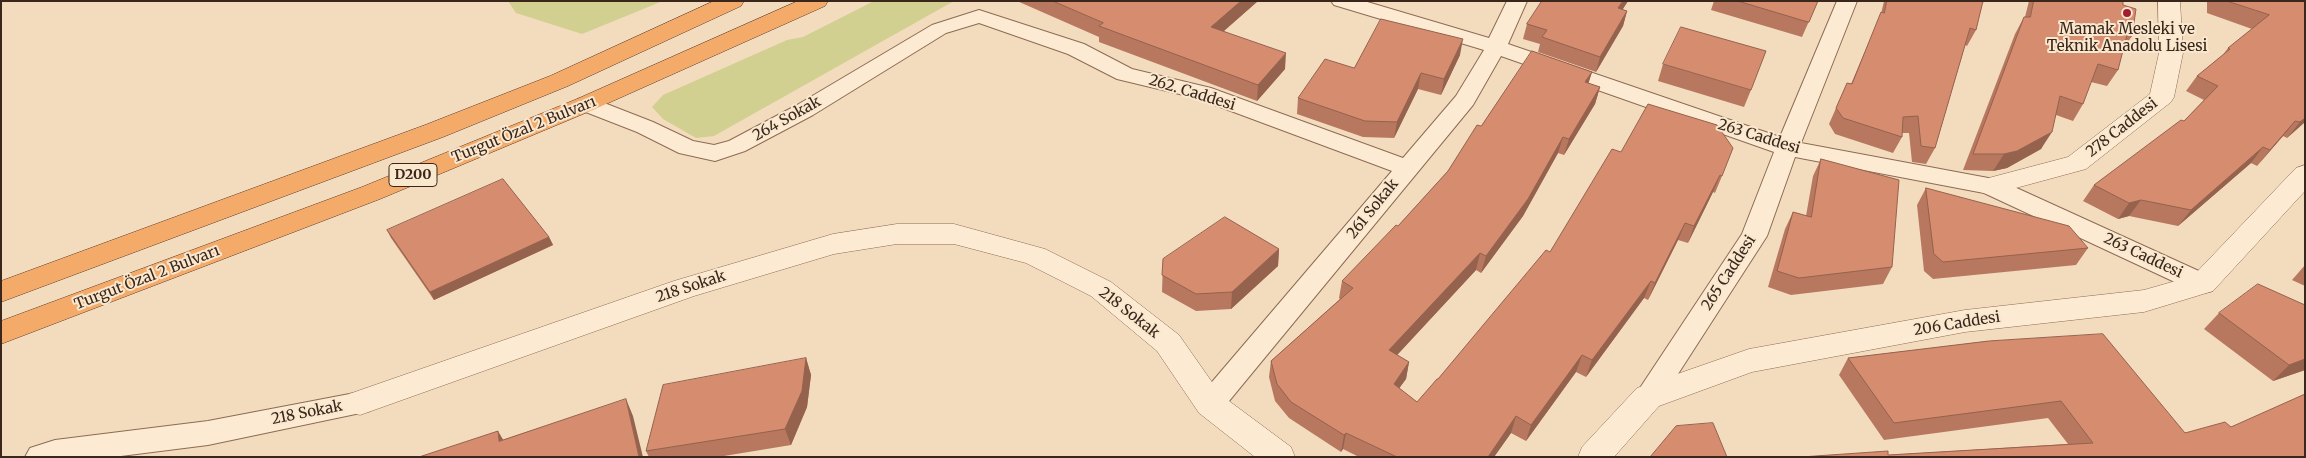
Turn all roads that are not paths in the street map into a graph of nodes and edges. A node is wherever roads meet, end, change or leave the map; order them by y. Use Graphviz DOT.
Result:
graph roads {
  1 [pos="734,1"];
  2 [pos="817,1"];
  3 [pos="1341,1"];
  4 [pos="1517,1"];
  5 [pos="1848,1"];
  6 [pos="2169,1"];
  7 [pos="979,16"];
  8 [pos="1496,47"];
  9 [pos="586,104"];
  10 [pos="1786,148"];
  11 [pos="1406,168"];
  12 [pos="2305,174"];
  13 [pos="1990,186"];
  14 [pos="2203,284"];
  15 [pos="1,292"];
  16 [pos="1,333"];
  17 [pos="1648,397"];
  18 [pos="360,403"];
  19 [pos="1210,404"];
  20 [pos="40,457"];
  21 [pos="1279,457"];
  22 [pos="1594,457"];
  1 -- 15 [label="highway, D200"];
  2 -- 9 [label="highway, Turgut Özal 2 Bulvarı / D200"];
  3 -- 8 [label="street, 263 Caddesi"];
  4 -- 8 [label="street, 261 Sokak"];
  5 -- 10 [label="street, 265 Caddesi"];
  6 -- 13 [label="street, 278 Caddesi"];
  7 -- 9 [label="street, 264 Sokak"];
  7 -- 11 [label="street, 262. Caddesi"];
  8 -- 10 [label="street, 263 Caddesi"];
  8 -- 11 [label="street, 261 Sokak"];
  9 -- 16 [label="highway, Turgut Özal 2 Bulvarı / D200"];
  10 -- 13 [label="street, 263 Caddesi"];
  10 -- 17 [label="street, 265 Caddesi"];
  11 -- 19 [label="street, 261 Sokak"];
  12 -- 14 [label="street"];
  13 -- 14 [label="street, 263 Caddesi"];
  14 -- 17 [label="street, 206 Caddesi"];
  17 -- 22 [label="street, 206 Caddesi"];
  18 -- 19 [label="street, 218 Sokak"];
  18 -- 20 [label="street, 218 Sokak"];
  19 -- 21 [label="street, 218 Sokak"];
}
